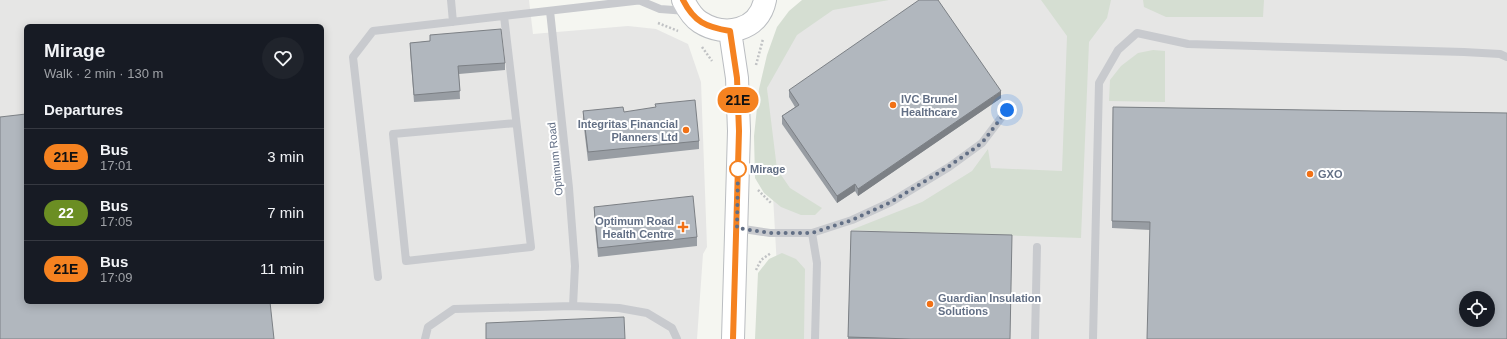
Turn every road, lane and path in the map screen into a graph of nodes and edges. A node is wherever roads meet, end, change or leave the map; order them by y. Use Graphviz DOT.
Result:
graph roads {
  1 [pos="451,0"];
  2 [pos="765,0"];
  3 [pos="642,1"];
  4 [pos="686,6"];
  5 [pos="550,11"];
  6 [pos="504,16"];
  7 [pos="453,22"];
  8 [pos="730,31"];
  9 [pos="1507,57"];
  10 [pos="1007,110"];
  11 [pos="516,123"];
  12 [pos="737,228"];
  13 [pos="812,233"];
  14 [pos="1037,248"];
  15 [pos="378,277"];
  16 [pos="573,306"];
  17 [pos="425,339"];
  18 [pos="678,339"];
  19 [pos="733,339"];
  20 [pos="815,339"];
  21 [pos="1035,339"];
  22 [pos="1093,339"];
  1 -- 7 [label="lane"];
  2 -- 8 [label="main road"];
  3 -- 4 [label="lane"];
  3 -- 5 [label="lane"];
  4 -- 8 [label="main road"];
  5 -- 6 [label="lane"];
  5 -- 16 [label="lane, Optimum Road"];
  6 -- 7 [label="lane"];
  6 -- 11 [label="lane"];
  7 -- 15 [label="lane"];
  8 -- 12 [label="main road"];
  9 -- 22 [label="lane"];
  10 -- 13 [label="lane"];
  11 -- 11 [label="lane"];
  12 -- 13 [label="lane"];
  12 -- 19 [label="main road"];
  13 -- 20 [label="lane"];
  14 -- 21 [label="lane"];
  16 -- 17 [label="lane"];
  16 -- 18 [label="lane"];
}
